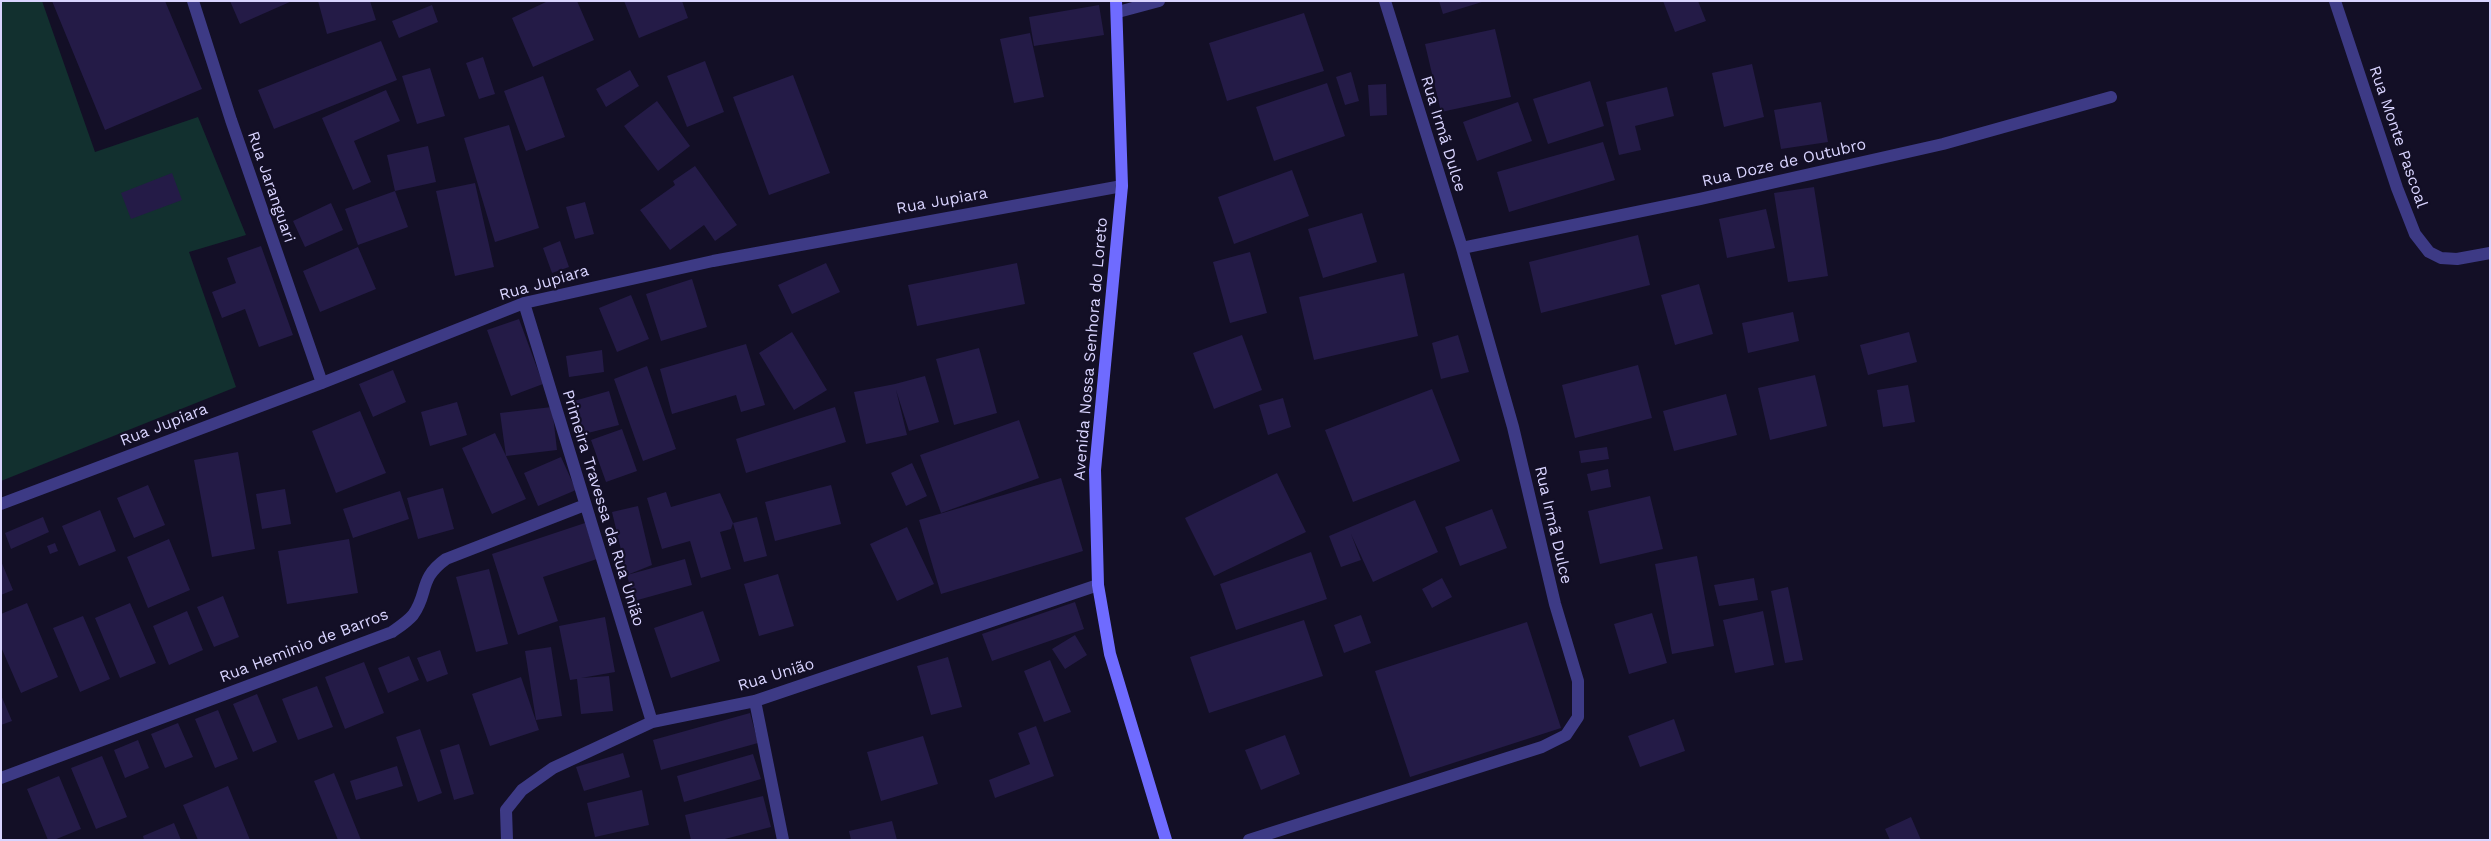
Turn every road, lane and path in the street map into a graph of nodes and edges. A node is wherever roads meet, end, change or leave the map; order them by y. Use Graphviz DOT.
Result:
graph roads {
  1 [pos="193,1"];
  2 [pos="1159,1"];
  3 [pos="1385,1"];
  4 [pos="2335,1"];
  5 [pos="1117,7"];
  6 [pos="2111,97"];
  7 [pos="1122,186"];
  8 [pos="1462,248"];
  9 [pos="2490,253"];
  10 [pos="524,303"];
  11 [pos="322,383"];
  12 [pos="1,504"];
  13 [pos="585,505"];
  14 [pos="1098,585"];
  15 [pos="755,701"];
  16 [pos="652,722"];
  17 [pos="1,778"];
  18 [pos="507,840"];
  19 [pos="783,840"];
  20 [pos="1166,840"];
  21 [pos="1249,840"];
  1 -- 11 [label="street, Rua Jaranguari"];
  2 -- 5 [label="street"];
  3 -- 8 [label="street, Rua Irmã Dulce"];
  4 -- 9 [label="street, Rua Monte Pascoal"];
  5 -- 7 [label="street, Avenida Nossa Senhora do Loreto"];
  6 -- 8 [label="street, Rua Doze de Outubro"];
  7 -- 10 [label="street, Rua Jupiara"];
  7 -- 14 [label="street, Avenida Nossa Senhora do Loreto"];
  8 -- 21 [label="street, Rua Irmã Dulce"];
  10 -- 11 [label="street, Rua Jupiara"];
  10 -- 13 [label="street, Primeira Travessa da Rua União"];
  11 -- 12 [label="street, Rua Jupiara"];
  13 -- 16 [label="street, Primeira Travessa da Rua União"];
  13 -- 17 [label="street, Rua Heminio de Barros"];
  14 -- 15 [label="street, Rua União"];
  14 -- 20 [label="street, Avenida Nossa Senhora do Loreto"];
  15 -- 16 [label="street, Rua União"];
  15 -- 19 [label="street"];
  16 -- 18 [label="street, Rua União"];
}
